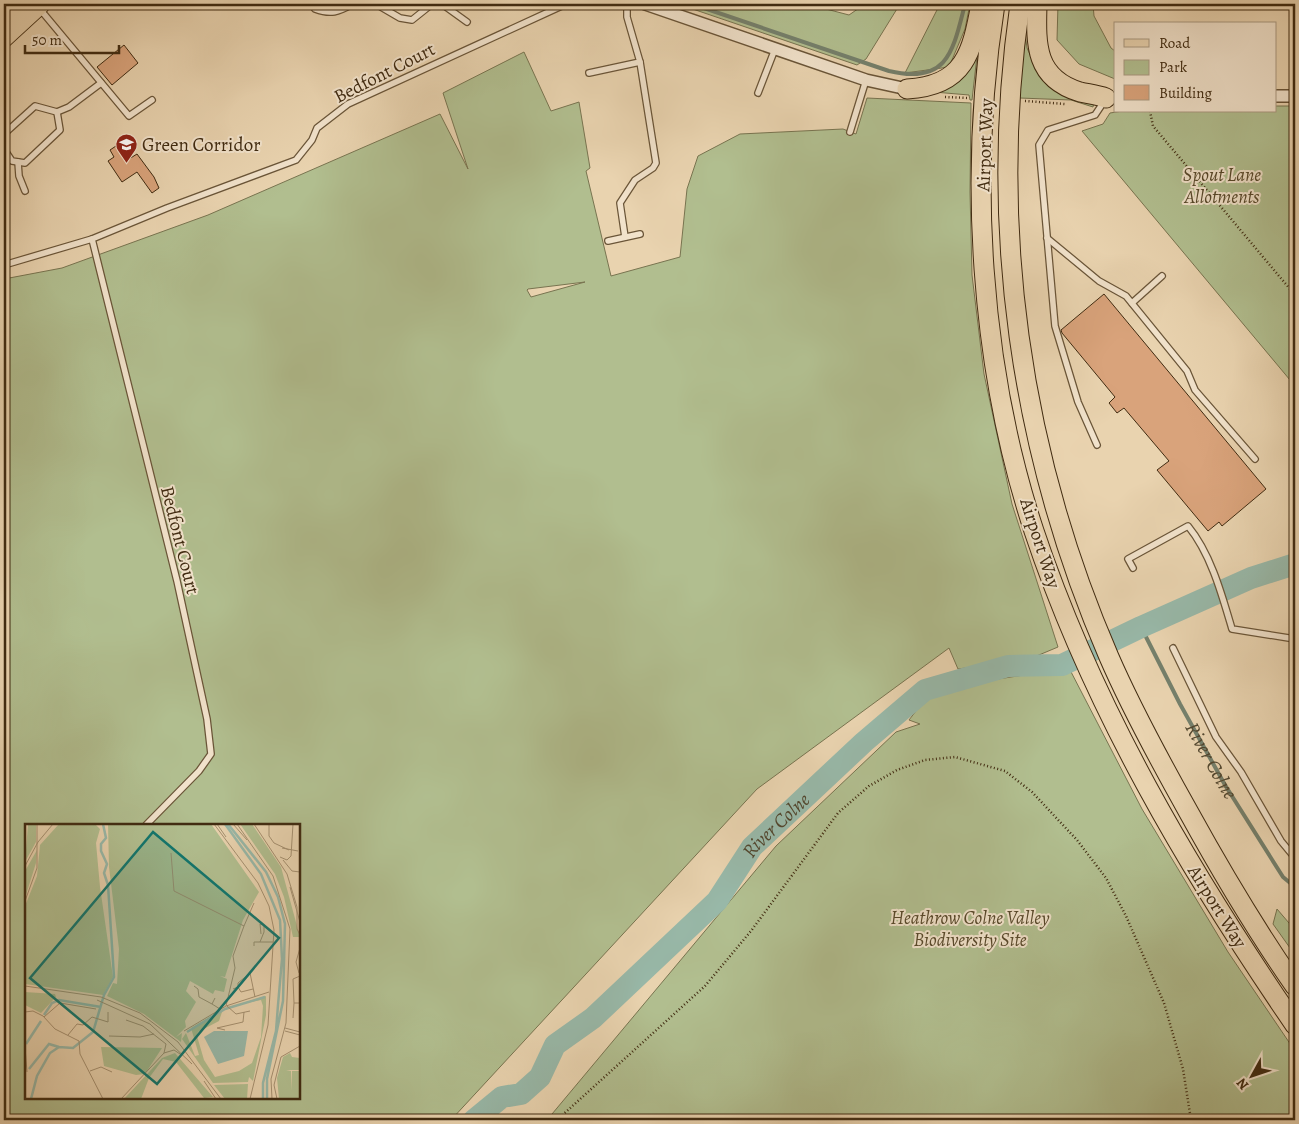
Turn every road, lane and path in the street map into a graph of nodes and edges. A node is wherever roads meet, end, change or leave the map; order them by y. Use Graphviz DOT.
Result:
graph roads {
  1 [pos="17,4"];
  2 [pos="311,4"];
  3 [pos="353,4"];
  4 [pos="376,4"];
  5 [pos="432,4"];
  6 [pos="442,4"];
  7 [pos="566,4"];
  8 [pos="627,4"];
  9 [pos="645,4"];
  10 [pos="981,4"];
  11 [pos="995,4"];
  12 [pos="1020,4"];
  13 [pos="1037,4"];
  14 [pos="39,5"];
  15 [pos="4,16"];
  16 [pos="467,22"];
  17 [pos="4,38"];
  18 [pos="775,49"];
  19 [pos="640,62"];
  20 [pos="589,73"];
  21 [pos="866,80"];
  22 [pos="102,83"];
  23 [pos="907,89"];
  24 [pos="758,93"];
  25 [pos="1276,96"];
  26 [pos="1295,96"];
  27 [pos="1111,98"];
  28 [pos="152,100"];
  29 [pos="1022,101"];
  30 [pos="1068,104"];
  31 [pos="57,112"];
  32 [pos="1150,112"];
  33 [pos="850,132"];
  34 [pos="4,134"];
  35 [pos="4,149"];
  36 [pos="18,162"];
  37 [pos="25,191"];
  38 [pos="640,234"];
  39 [pos="625,237"];
  40 [pos="1047,238"];
  41 [pos="92,240"];
  42 [pos="608,241"];
  43 [pos="4,265"];
  44 [pos="1162,276"];
  45 [pos="1295,295"];
  46 [pos="1132,303"];
  47 [pos="1097,445"];
  48 [pos="1255,458"];
  49 [pos="1133,568"];
  50 [pos="1295,639"];
  51 [pos="1173,648"];
  52 [pos="147,824"];
  53 [pos="1295,858"];
  54 [pos="1295,986"];
  55 [pos="1295,1025"];
  56 [pos="557,1120"];
  57 [pos="1191,1120"];
  1 -- 15 [label="main road"];
  2 -- 3 [label="lane"];
  4 -- 5 [label="lane"];
  6 -- 16 [label="lane"];
  7 -- 41 [label="lane, Bedfont Court"];
  8 -- 19 [label="lane"];
  9 -- 18 [label="street"];
  10 -- 23 [label="highway"];
  11 -- 55 [label="highway, Airport Way"];
  12 -- 54 [label="highway, Airport Way"];
  13 -- 27 [label="highway"];
  14 -- 17 [label="main road"];
  14 -- 22 [label="lane"];
  18 -- 21 [label="street"];
  18 -- 24 [label="lane"];
  19 -- 20 [label="lane"];
  19 -- 39 [label="lane"];
  21 -- 23 [label="street"];
  21 -- 33 [label="lane"];
  22 -- 28 [label="lane"];
  22 -- 31 [label="lane"];
  25 -- 26 [label="street"];
  27 -- 40 [label="lane"];
  29 -- 30 [label="path"];
  31 -- 34 [label="lane"];
  31 -- 36 [label="lane"];
  32 -- 45 [label="path"];
  35 -- 36 [label="lane"];
  36 -- 37 [label="lane"];
  38 -- 39 [label="lane"];
  39 -- 42 [label="lane"];
  40 -- 46 [label="lane"];
  40 -- 47 [label="lane"];
  41 -- 43 [label="lane, Bedfont Court"];
  41 -- 52 [label="lane, Bedfont Court"];
  44 -- 46 [label="lane"];
  46 -- 48 [label="lane"];
  49 -- 50 [label="lane"];
  51 -- 53 [label="lane"];
  56 -- 57 [label="path"];
}
